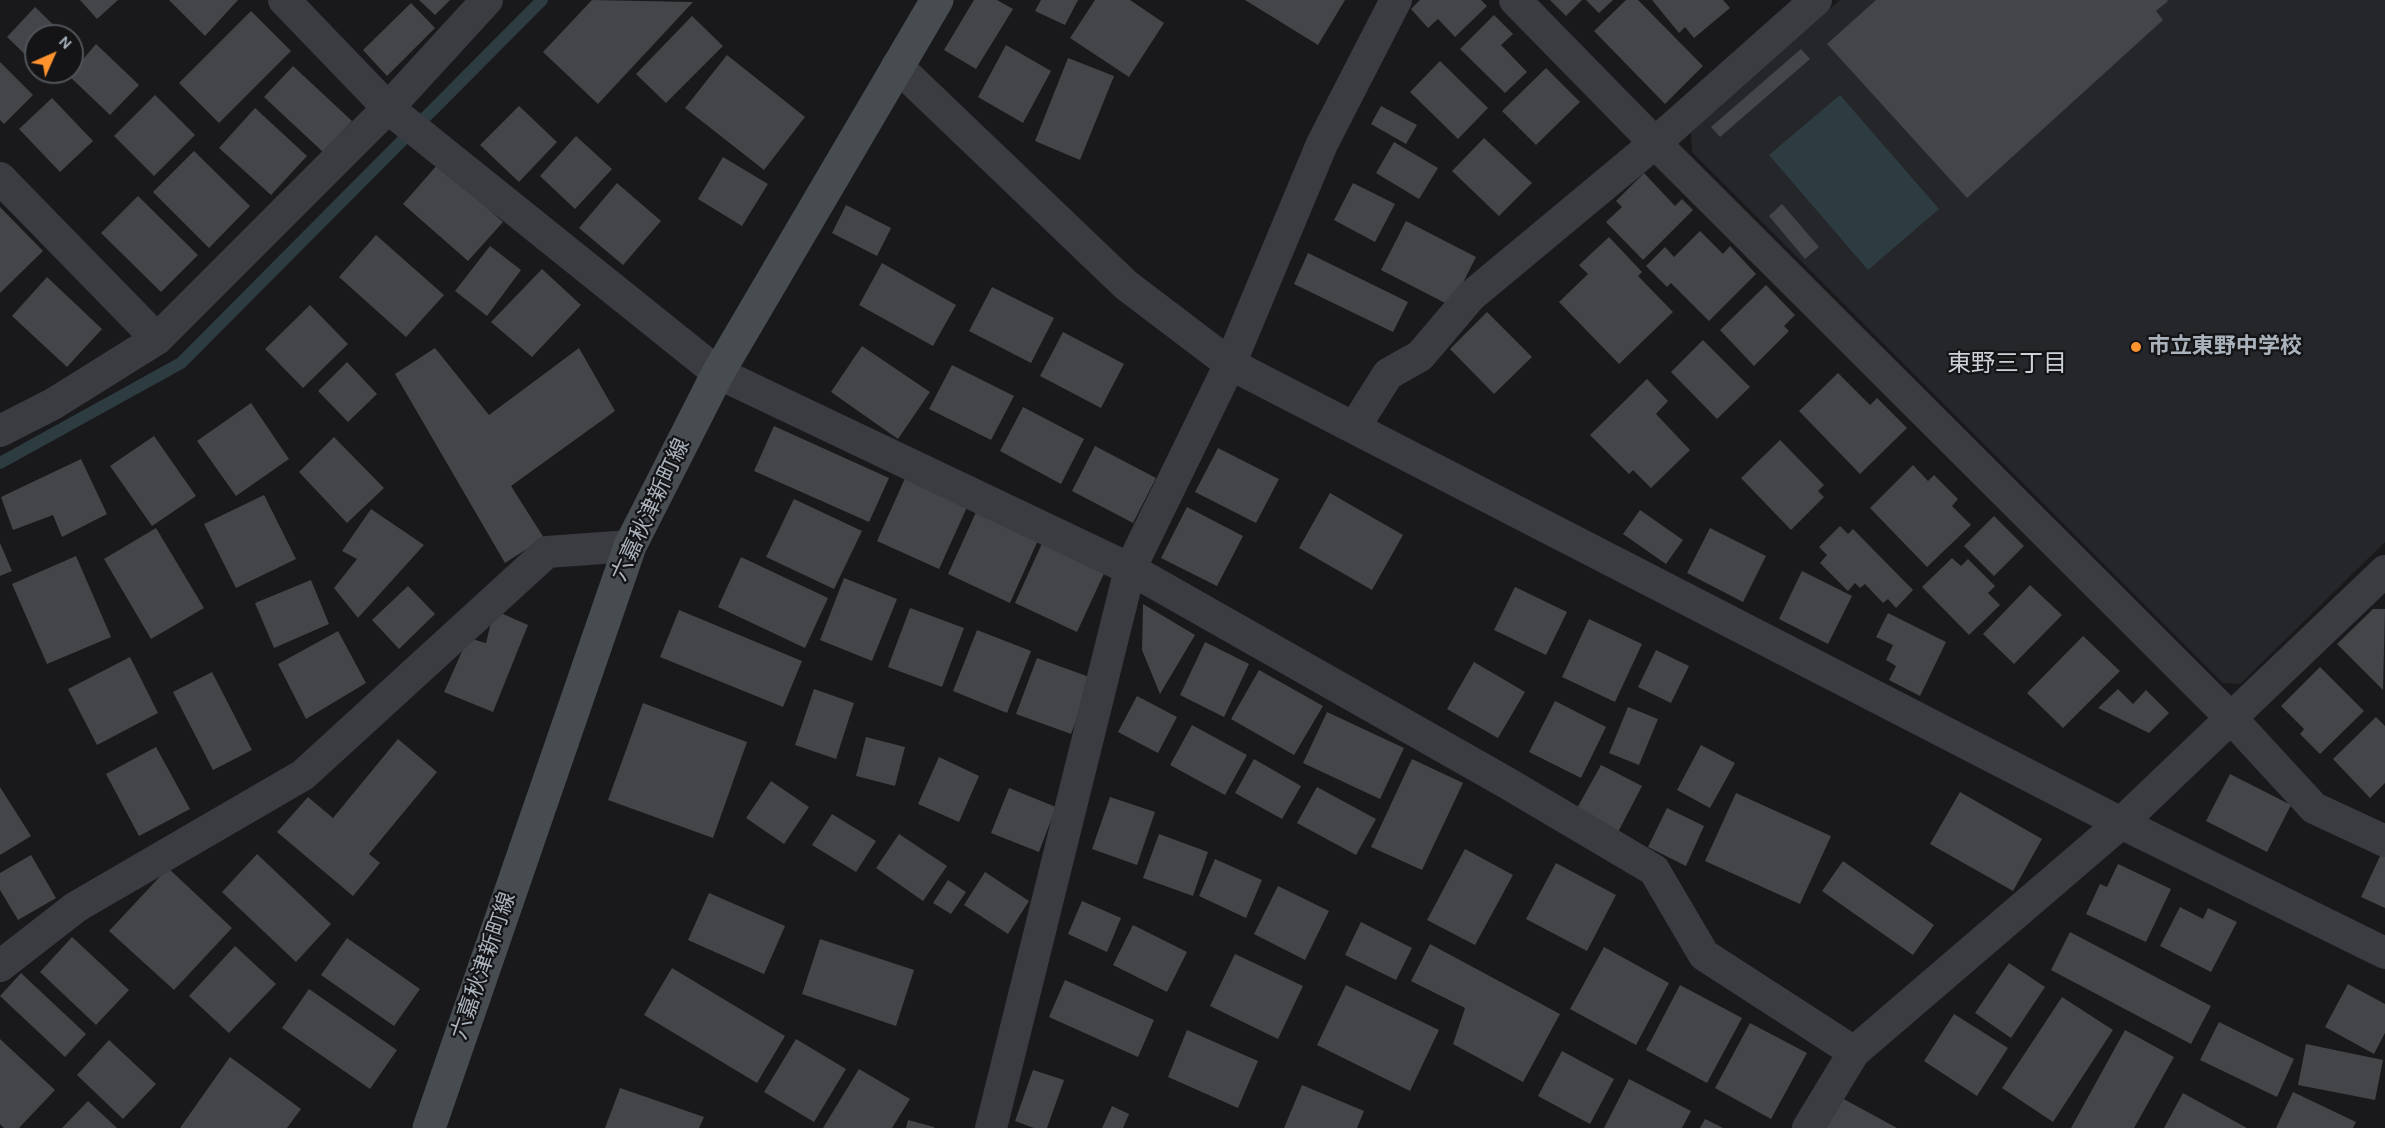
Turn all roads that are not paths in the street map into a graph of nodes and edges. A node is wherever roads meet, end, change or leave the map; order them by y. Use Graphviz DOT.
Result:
graph roads {
  1 [pos="284,0"];
  2 [pos="487,0"];
  3 [pos="937,0"];
  4 [pos="1396,0"];
  5 [pos="1515,0"];
  6 [pos="1816,0"];
  7 [pos="897,66"];
  8 [pos="387,108"];
  9 [pos="1655,143"];
  10 [pos="0,178"];
  11 [pos="157,339"];
  12 [pos="1230,364"];
  13 [pos="718,373"];
  14 [pos="1354,428"];
  15 [pos="0,431"];
  16 [pos="630,546"];
  17 [pos="1130,569"];
  18 [pos="2384,574"];
  19 [pos="2232,719"];
  20 [pos="2121,823"];
  21 [pos="2385,841"];
  22 [pos="2385,954"];
  23 [pos="0,966"];
  24 [pos="1854,1052"];
  25 [pos="429,1128"];
  26 [pos="991,1128"];
  27 [pos="1808,1128"];
  1 -- 8 [label="street"];
  2 -- 8 [label="street"];
  3 -- 7 [label="main road, 六嘉秋津新町線"];
  4 -- 12 [label="street"];
  5 -- 9 [label="street"];
  6 -- 9 [label="street"];
  7 -- 12 [label="street"];
  7 -- 13 [label="main road, 六嘉秋津新町線"];
  8 -- 11 [label="street"];
  8 -- 13 [label="street"];
  9 -- 14 [label="street"];
  9 -- 19 [label="street"];
  10 -- 11 [label="street"];
  11 -- 15 [label="street"];
  12 -- 14 [label="street"];
  12 -- 17 [label="street"];
  13 -- 16 [label="main road, 六嘉秋津新町線"];
  13 -- 17 [label="street"];
  14 -- 20 [label="street"];
  16 -- 23 [label="street"];
  16 -- 25 [label="main road, 六嘉秋津新町線"];
  17 -- 24 [label="street"];
  17 -- 26 [label="street"];
  18 -- 19 [label="street"];
  19 -- 20 [label="street"];
  19 -- 21 [label="street"];
  20 -- 22 [label="street"];
  20 -- 24 [label="street"];
  24 -- 27 [label="street"];
}
